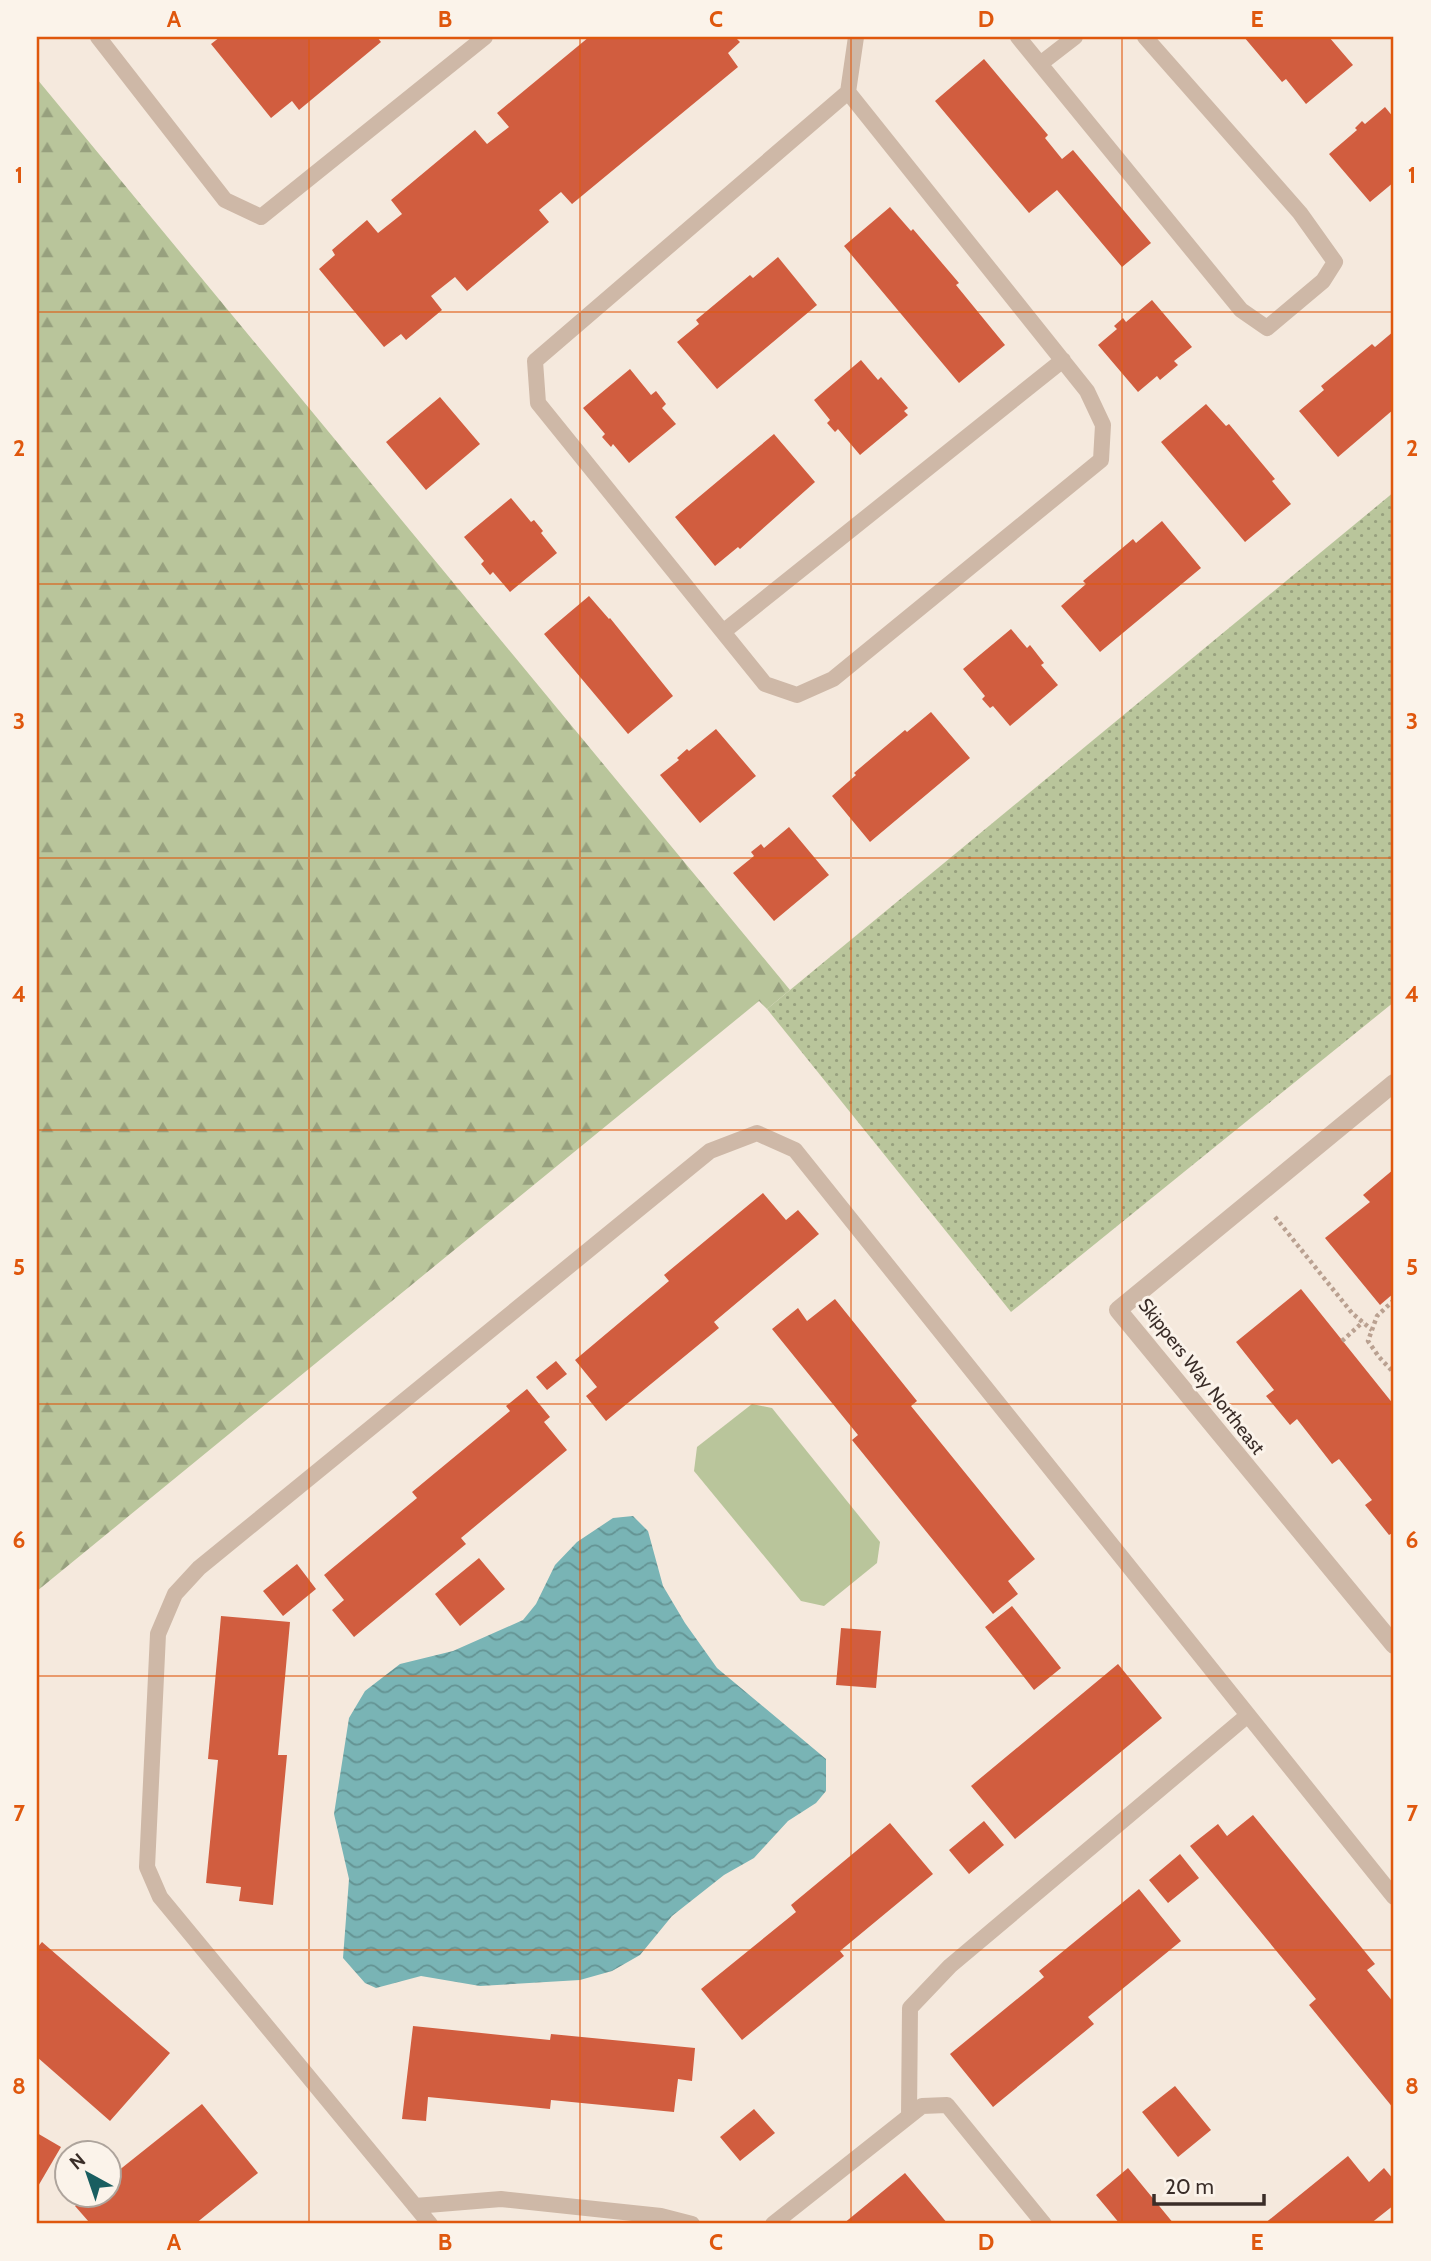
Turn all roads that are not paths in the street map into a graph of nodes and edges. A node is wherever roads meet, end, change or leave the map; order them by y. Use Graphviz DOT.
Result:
graph roads {
  1 [pos="98,37"];
  2 [pos="485,37"];
  3 [pos="856,37"];
  4 [pos="1018,37"];
  5 [pos="1075,37"];
  6 [pos="1145,37"];
  7 [pos="1040,64"];
  8 [pos="848,92"];
  9 [pos="1063,360"];
  10 [pos="723,632"];
  11 [pos="1394,1083"];
  12 [pos="1394,1645"];
  13 [pos="1248,1715"];
  14 [pos="1394,1897"];
  15 [pos="909,2116"];
  16 [pos="415,2206"];
  17 [pos="430,2224"];
  18 [pos="692,2224"];
  19 [pos="773,2224"];
  20 [pos="1044,2224"];
  1 -- 2 [label="lane"];
  3 -- 8 [label="lane"];
  4 -- 7 [label="lane"];
  5 -- 7 [label="lane"];
  6 -- 7 [label="lane"];
  8 -- 9 [label="lane"];
  8 -- 10 [label="lane"];
  9 -- 10 [label="lane"];
  9 -- 10 [label="lane"];
  11 -- 12 [label="street, Skippers Way Northeast"];
  13 -- 14 [label="lane"];
  13 -- 15 [label="lane"];
  13 -- 16 [label="lane"];
  15 -- 19 [label="lane"];
  15 -- 20 [label="lane"];
  16 -- 17 [label="lane"];
  16 -- 18 [label="lane"];
}
